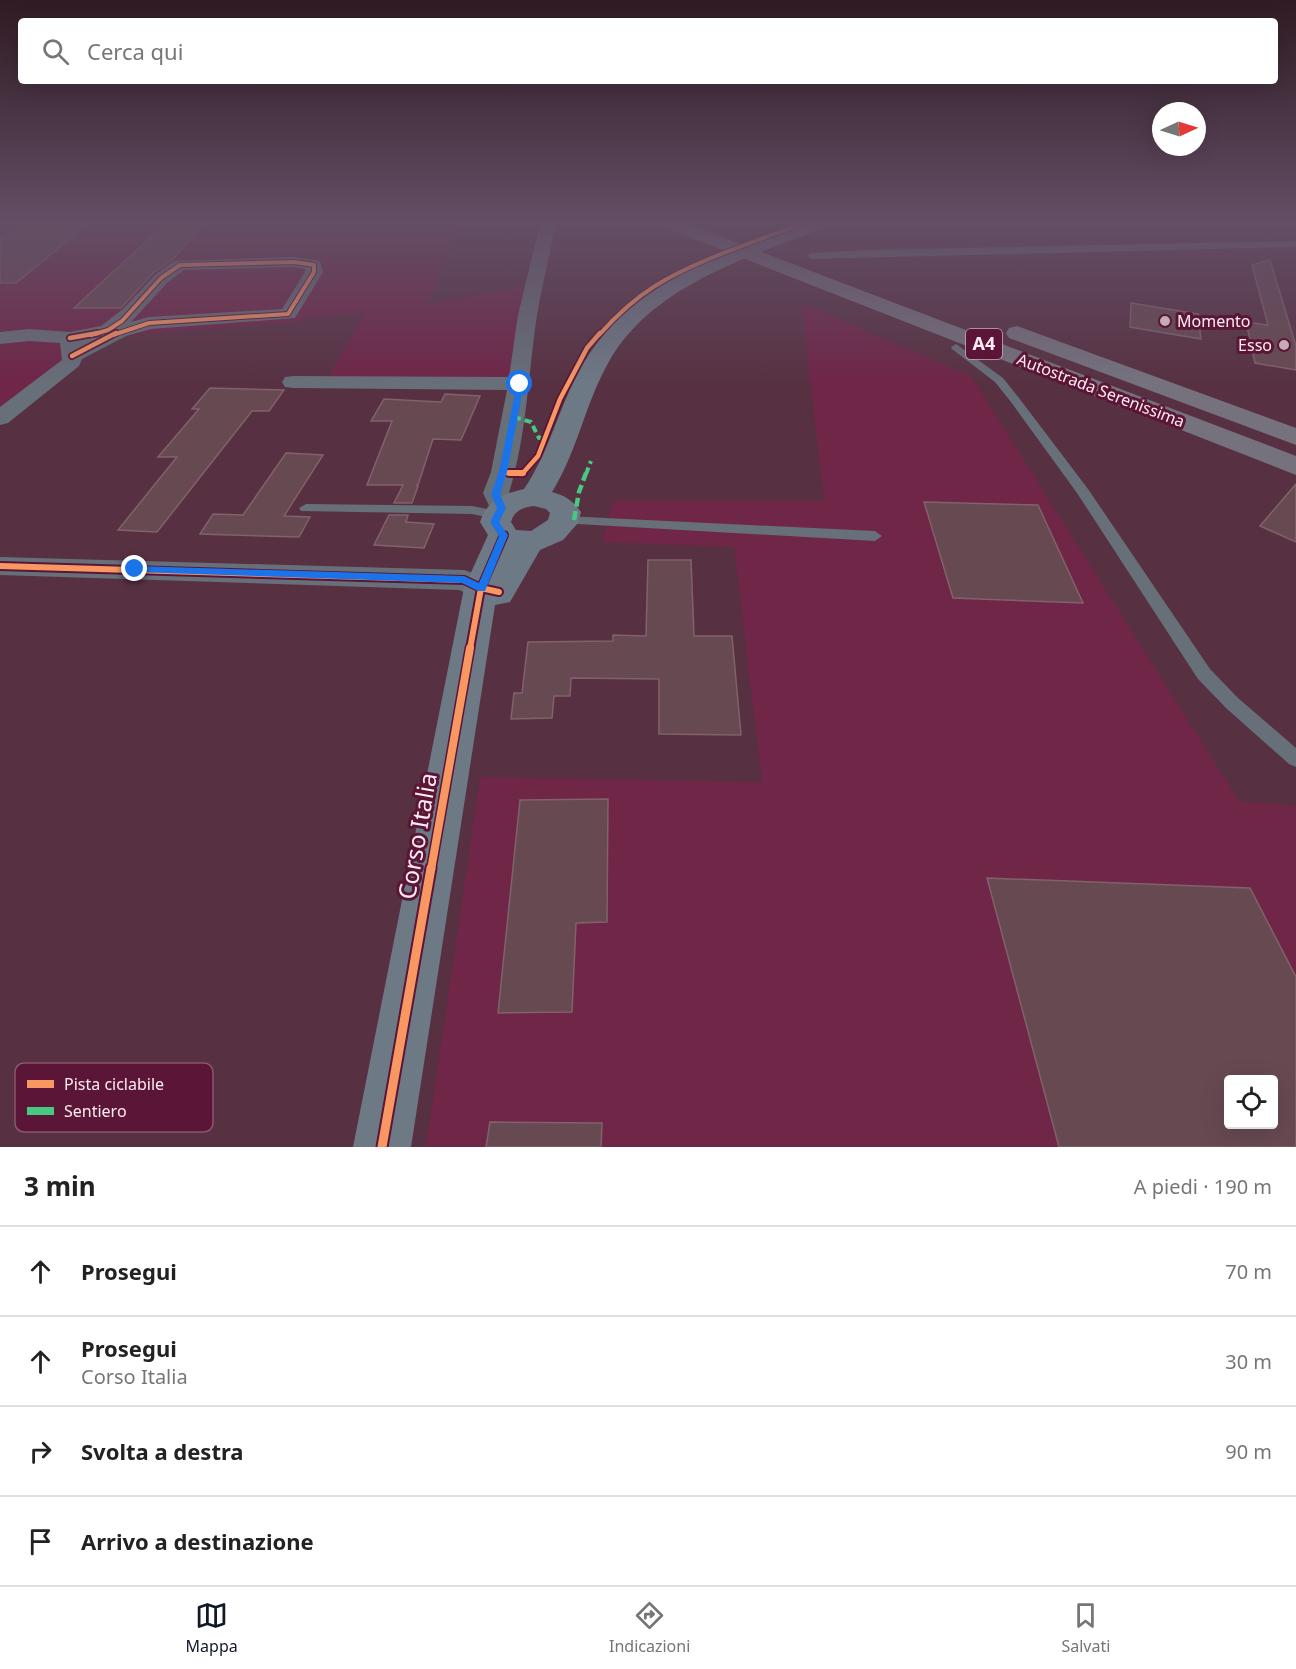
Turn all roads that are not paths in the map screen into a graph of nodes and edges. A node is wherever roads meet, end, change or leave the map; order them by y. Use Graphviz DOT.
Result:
graph roads {
  1 [pos="161,278"];
  2 [pos="311,278"];
  3 [pos="536,278"];
  4 [pos="689,278"];
  5 [pos="810,278"];
  6 [pos="868,278"];
  7 [pos="899,289"];
  8 [pos="998,326"];
  9 [pos="0,338"];
  10 [pos="71,347"];
  11 [pos="956,347"];
  12 [pos="293,382"];
  13 [pos="520,384"];
  14 [pos="0,418"];
  15 [pos="1296,437"];
  16 [pos="1296,466"];
  17 [pos="551,506"];
  18 [pos="306,508"];
  19 [pos="508,525"];
  20 [pos="875,536"];
  21 [pos="0,566"];
  22 [pos="490,590"];
  23 [pos="1296,759"];
  24 [pos="382,1147"];
  1 -- 10 [label="street"];
  2 -- 10 [label="street"];
  3 -- 13 [label="street"];
  4 -- 17 [label="street"];
  5 -- 16 [label="highway, Autostrada Serenissima / A4"];
  6 -- 7 [label="highway"];
  8 -- 15 [label="highway, Autostrada Serenissima / A4"];
  9 -- 10 [label="street"];
  10 -- 14 [label="street"];
  11 -- 23 [label="lane"];
  12 -- 13 [label="street"];
  13 -- 19 [label="street"];
  17 -- 19 [label="street"];
  17 -- 19 [label="street"];
  17 -- 20 [label="lane"];
  18 -- 19 [label="lane"];
  19 -- 22 [label="street, Corso Italia"];
  21 -- 22 [label="street"];
  22 -- 24 [label="street, Corso Italia"];
}
